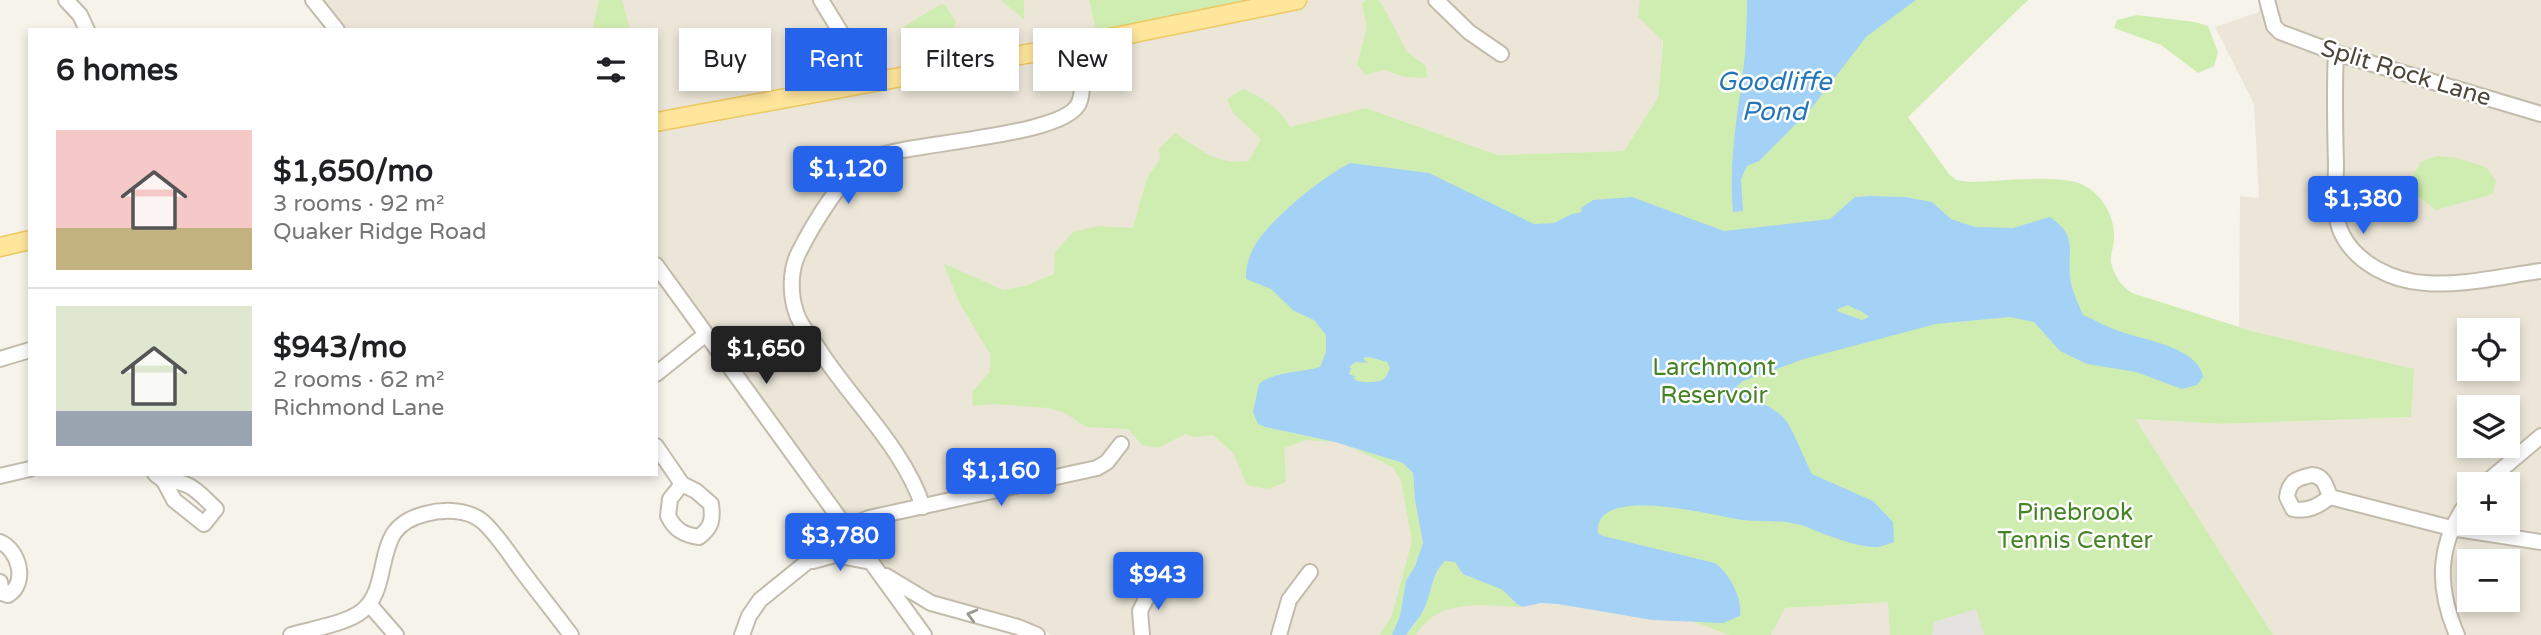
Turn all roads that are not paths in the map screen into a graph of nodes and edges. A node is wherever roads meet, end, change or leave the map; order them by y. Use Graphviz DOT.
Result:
graph roads {
  1 [pos="66,0"];
  2 [pos="313,0"];
  3 [pos="821,0"];
  4 [pos="1297,0"];
  5 [pos="1436,0"];
  6 [pos="2267,0"];
  7 [pos="86,28"];
  8 [pos="335,28"];
  9 [pos="838,28"];
  10 [pos="1132,33"];
  11 [pos="1033,53"];
  12 [pos="2336,53"];
  13 [pos="1501,54"];
  14 [pos="887,81"];
  15 [pos="832,91"];
  16 [pos="1083,91"];
  17 [pos="2541,114"];
  18 [pos="658,122"];
  19 [pos="28,240"];
  20 [pos="0,247"];
  21 [pos="658,268"];
  22 [pos="2541,271"];
  23 [pos="706,334"];
  24 [pos="28,351"];
  25 [pos="0,359"];
  26 [pos="658,372"];
  27 [pos="2541,436"];
  28 [pos="1121,444"];
  29 [pos="658,449"];
  30 [pos="28,469"];
  31 [pos="2498,472"];
  32 [pos="0,476"];
  33 [pos="682,484"];
  34 [pos="2330,497"];
  35 [pos="923,507"];
  36 [pos="2457,519"];
  37 [pos="2451,528"];
  38 [pos="846,529"];
  39 [pos="0,542"];
  40 [pos="2541,542"];
  41 [pos="808,563"];
  42 [pos="874,566"];
  43 [pos="1310,572"];
  44 [pos="0,582"];
  45 [pos="1152,587"];
  46 [pos="369,604"];
  47 [pos="291,635"];
  48 [pos="396,635"];
  49 [pos="571,635"];
  50 [pos="742,635"];
  51 [pos="924,635"];
  52 [pos="1037,635"];
  53 [pos="1142,635"];
  54 [pos="1279,635"];
  55 [pos="2457,635"];
  1 -- 7 [label="street"];
  2 -- 8 [label="street"];
  3 -- 9 [label="street"];
  4 -- 10 [label="main road"];
  5 -- 13 [label="street"];
  6 -- 12 [label="street, Split Rock Lane"];
  11 -- 14 [label="main road"];
  12 -- 17 [label="street, Split Rock Lane"];
  12 -- 22 [label="street"];
  15 -- 18 [label="main road"];
  16 -- 35 [label="street"];
  19 -- 20 [label="main road"];
  21 -- 23 [label="street"];
  23 -- 26 [label="street"];
  23 -- 38 [label="street"];
  24 -- 25 [label="street"];
  27 -- 31 [label="street"];
  28 -- 35 [label="street"];
  29 -- 33 [label="street"];
  30 -- 32 [label="street"];
  34 -- 37 [label="street"];
  35 -- 38 [label="street"];
  36 -- 37 [label="street"];
  37 -- 40 [label="street"];
  37 -- 55 [label="street"];
  38 -- 41 [label="street"];
  38 -- 42 [label="street"];
  39 -- 44 [label="street"];
  41 -- 42 [label="street"];
  41 -- 50 [label="street"];
  42 -- 51 [label="street"];
  52 -- 42 [label="street, one-way"];
  43 -- 54 [label="street"];
  45 -- 53 [label="street"];
  46 -- 47 [label="street"];
  46 -- 48 [label="street"];
  46 -- 49 [label="street"];
}
